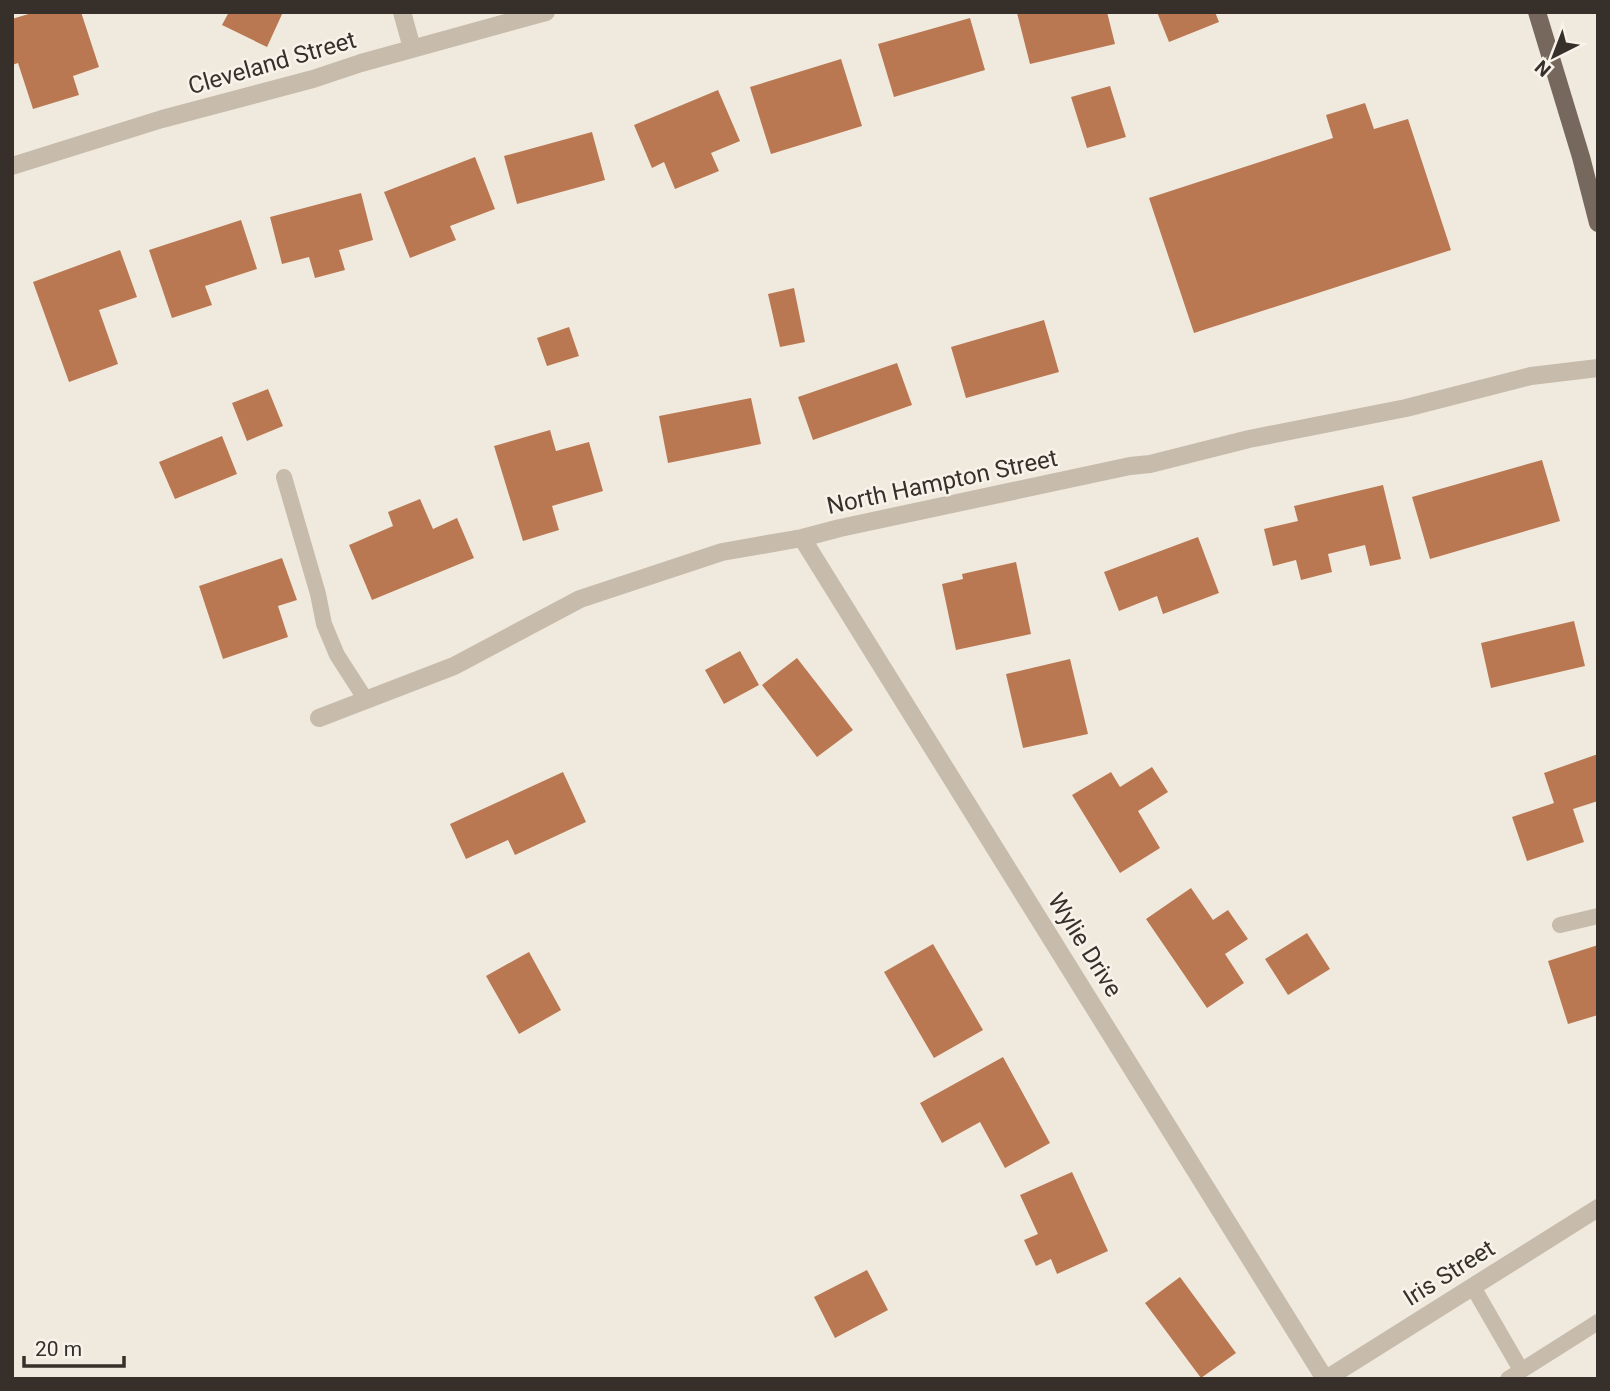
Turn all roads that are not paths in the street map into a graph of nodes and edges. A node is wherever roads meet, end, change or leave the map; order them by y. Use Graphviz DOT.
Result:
graph roads {
  1 [pos="402,12"];
  2 [pos="546,12"];
  3 [pos="1537,12"];
  4 [pos="412,48"];
  5 [pos="12,166"];
  6 [pos="1598,223"];
  7 [pos="1598,368"];
  8 [pos="284,477"];
  9 [pos="802,538"];
  10 [pos="366,700"];
  11 [pos="320,718"];
  12 [pos="1598,916"];
  13 [pos="1560,925"];
  14 [pos="1598,1208"];
  15 [pos="1473,1287"];
  16 [pos="1598,1322"];
  17 [pos="1514,1375"];
  18 [pos="1325,1379"];
  1 -- 4 [label="street"];
  2 -- 4 [label="street, Cleveland Street"];
  3 -- 6 [label="main road"];
  4 -- 5 [label="street, Cleveland Street"];
  7 -- 9 [label="street, North Hampton Street"];
  8 -- 10 [label="lane"];
  9 -- 10 [label="street, North Hampton Street"];
  9 -- 18 [label="street, Wylie Drive"];
  10 -- 11 [label="street, North Hampton Street"];
  12 -- 13 [label="lane"];
  14 -- 15 [label="street, Iris Street"];
  15 -- 17 [label="lane"];
  15 -- 18 [label="street, Iris Street"];
  16 -- 17 [label="lane"];
}
